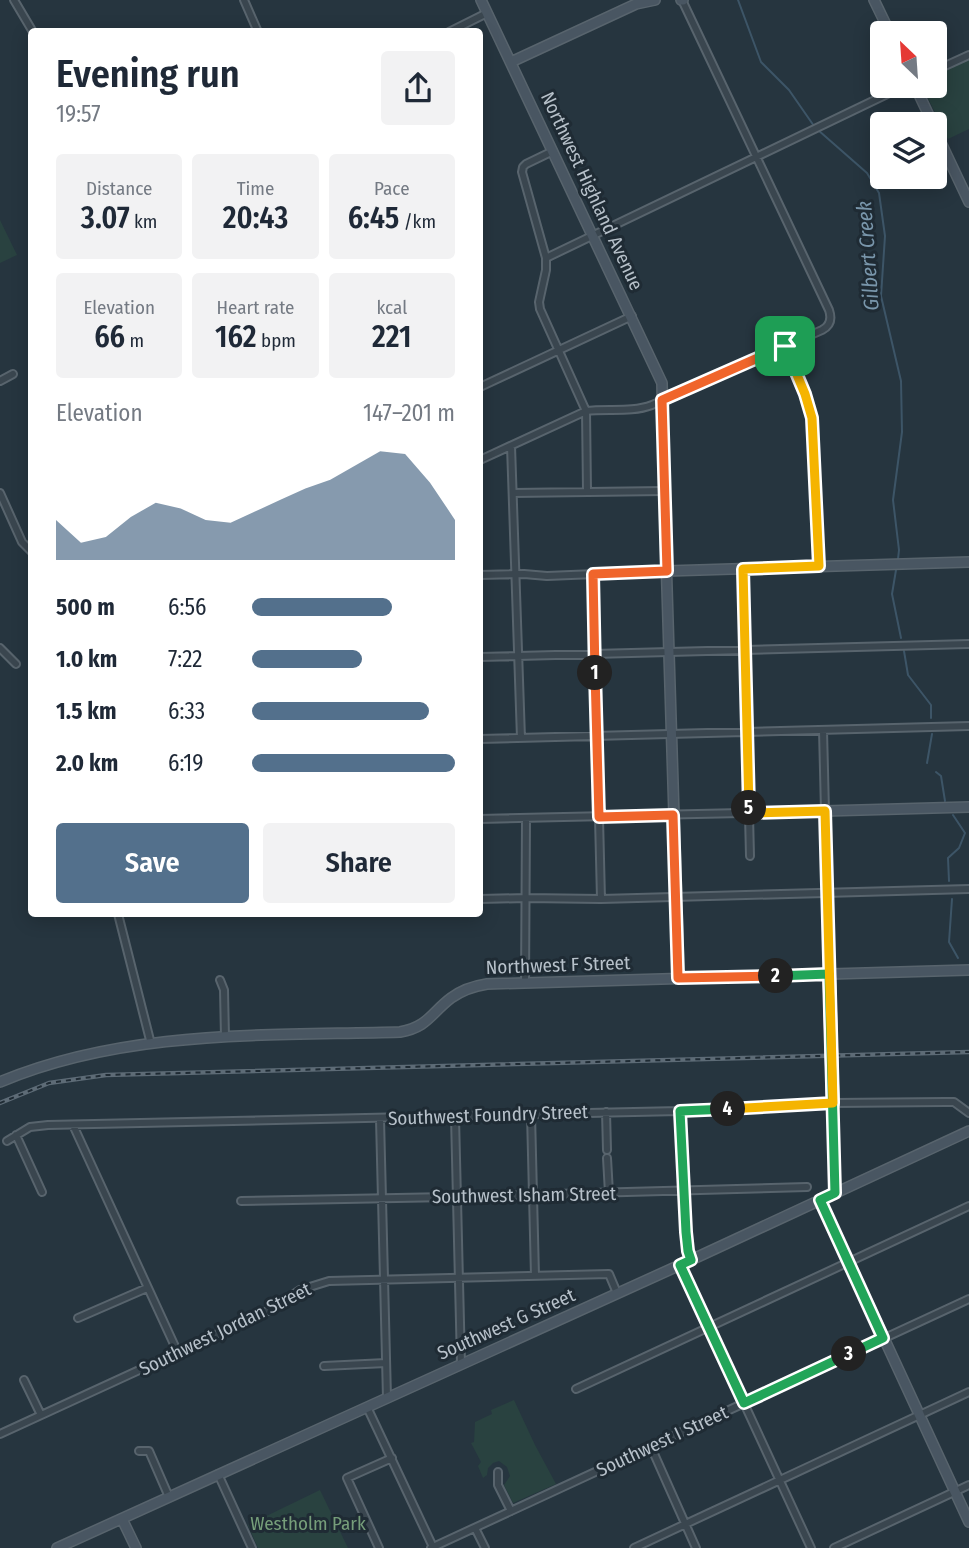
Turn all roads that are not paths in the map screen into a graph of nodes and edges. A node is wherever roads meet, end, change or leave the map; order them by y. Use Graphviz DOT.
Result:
graph roads {
  1 [pos="14,0"];
  2 [pos="244,0"];
  3 [pos="481,0"];
  4 [pos="655,0"];
  5 [pos="682,0"];
  6 [pos="874,0"];
  7 [pos="487,13"];
  8 [pos="884,21"];
  9 [pos="31,28"];
  10 [pos="256,28"];
  11 [pos="457,28"];
  12 [pos="969,55"];
  13 [pos="511,62"];
  14 [pos="947,65"];
  15 [pos="879,98"];
  16 [pos="553,150"];
  17 [pos="947,154"];
  18 [pos="757,157"];
  19 [pos="969,202"];
  20 [pos="593,236"];
  21 [pos="546,258"];
  22 [pos="632,316"];
  23 [pos="785,346"];
  24 [pos="559,351"];
  25 [pos="13,374"];
  26 [pos="0,381"];
  27 [pos="483,386"];
  28 [pos="662,400"];
  29 [pos="586,411"];
  30 [pos="511,446"];
  31 [pos="483,459"];
  32 [pos="587,491"];
  33 [pos="664,491"];
  34 [pos="0,493"];
  35 [pos="513,493"];
  36 [pos="28,548"];
  37 [pos="969,562"];
  38 [pos="819,566"];
  39 [pos="743,569"];
  40 [pos="667,571"];
  41 [pos="593,574"];
  42 [pos="483,575"];
  43 [pos="516,575"];
  44 [pos="969,644"];
  45 [pos="0,648"];
  46 [pos="745,650"];
  47 [pos="669,652"];
  48 [pos="595,654"];
  49 [pos="519,656"];
  50 [pos="483,657"];
  51 [pos="16,664"];
  52 [pos="969,726"];
  53 [pos="823,730"];
  54 [pos="747,732"];
  55 [pos="671,734"];
  56 [pos="597,736"];
  57 [pos="521,738"];
  58 [pos="483,739"];
  59 [pos="969,807"];
  60 [pos="825,811"];
  61 [pos="749,813"];
  62 [pos="673,815"];
  63 [pos="599,817"];
  64 [pos="483,819"];
  65 [pos="526,819"];
  66 [pos="750,856"];
  67 [pos="969,889"];
  68 [pos="827,892"];
  69 [pos="677,897"];
  70 [pos="526,898"];
  71 [pos="483,899"];
  72 [pos="601,899"];
  73 [pos="119,917"];
  74 [pos="969,970"];
  75 [pos="829,974"];
  76 [pos="678,978"];
  77 [pos="220,980"];
  78 [pos="525,983"];
  79 [pos="225,1037"];
  80 [pos="151,1044"];
  81 [pos="0,1082"];
  82 [pos="833,1103"];
  83 [pos="680,1111"];
  84 [pos="606,1112"];
  85 [pos="969,1113"];
  86 [pos="531,1114"];
  87 [pos="455,1117"];
  88 [pos="380,1119"];
  89 [pos="73,1125"];
  90 [pos="969,1131"];
  91 [pos="16,1135"];
  92 [pos="7,1141"];
  93 [pos="807,1187"];
  94 [pos="684,1191"];
  95 [pos="42,1192"];
  96 [pos="608,1193"];
  97 [pos="835,1193"];
  98 [pos="532,1195"];
  99 [pos="458,1197"];
  100 [pos="382,1198"];
  101 [pos="820,1200"];
  102 [pos="241,1201"];
  103 [pos="969,1206"];
  104 [pos="691,1260"];
  105 [pos="848,1262"];
  106 [pos="680,1265"];
  107 [pos="535,1276"];
  108 [pos="459,1278"];
  109 [pos="384,1280"];
  110 [pos="147,1288"];
  111 [pos="617,1293"];
  112 [pos="969,1299"];
  113 [pos="78,1318"];
  114 [pos="708,1327"];
  115 [pos="883,1338"];
  116 [pos="178,1353"];
  117 [pos="386,1363"];
  118 [pos="461,1364"];
  119 [pos="324,1366"];
  120 [pos="24,1380"];
  121 [pos="576,1389"];
  122 [pos="969,1392"];
  123 [pos="387,1398"];
  124 [pos="744,1403"];
  125 [pos="367,1407"];
  126 [pos="41,1415"];
  127 [pos="919,1415"];
  128 [pos="0,1434"];
  129 [pos="651,1447"];
  130 [pos="139,1451"];
  131 [pos="392,1458"];
  132 [pos="498,1472"];
  133 [pos="218,1474"];
  134 [pos="780,1480"];
  135 [pos="969,1485"];
  136 [pos="955,1492"];
  137 [pos="169,1497"];
  138 [pos="511,1511"];
  139 [pos="122,1519"];
  140 [pos="969,1522"];
  141 [pos="685,1525"];
  142 [pos="475,1528"];
  143 [pos="57,1548"];
  144 [pos="136,1548"];
  145 [pos="252,1548"];
  146 [pos="379,1548"];
  147 [pos="432,1548"];
  148 [pos="485,1548"];
  149 [pos="634,1548"];
  150 [pos="696,1548"];
  151 [pos="811,1548"];
  152 [pos="834,1548"];
  1 -- 9 [label="street"];
  2 -- 10 [label="street"];
  3 -- 7 [label="main road, Northwest Highland Avenue"];
  4 -- 13 [label="main road"];
  5 -- 18 [label="street"];
  6 -- 8 [label="main road"];
  7 -- 11 [label="street"];
  7 -- 13 [label="main road, Northwest Highland Avenue"];
  12 -- 14 [label="street"];
  13 -- 16 [label="main road, Northwest Highland Avenue"];
  15 -- 18 [label="street"];
  16 -- 20 [label="main road, Northwest Highland Avenue"];
  16 -- 21 [label="street"];
  17 -- 19 [label="main road"];
  18 -- 20 [label="street"];
  18 -- 23 [label="street"];
  20 -- 21 [label="street"];
  20 -- 22 [label="main road, Northwest Highland Avenue"];
  21 -- 24 [label="street"];
  22 -- 24 [label="street"];
  22 -- 28 [label="main road, Northwest Highland Avenue"];
  23 -- 28 [label="street"];
  23 -- 38 [label="street"];
  24 -- 27 [label="street"];
  24 -- 29 [label="street"];
  25 -- 26 [label="street"];
  28 -- 29 [label="street"];
  28 -- 33 [label="main road, Northwest Highland Avenue"];
  29 -- 30 [label="street"];
  29 -- 32 [label="street"];
  30 -- 31 [label="street"];
  30 -- 35 [label="street"];
  32 -- 33 [label="street"];
  32 -- 35 [label="street"];
  33 -- 40 [label="main road, Northwest Highland Avenue"];
  34 -- 36 [label="street"];
  35 -- 43 [label="street"];
  37 -- 38 [label="main road"];
  38 -- 39 [label="main road"];
  39 -- 40 [label="main road"];
  39 -- 46 [label="street"];
  40 -- 41 [label="street"];
  40 -- 47 [label="main road, Northwest Highland Avenue"];
  41 -- 43 [label="street"];
  41 -- 48 [label="street"];
  42 -- 43 [label="street"];
  43 -- 49 [label="street"];
  44 -- 46 [label="street"];
  45 -- 51 [label="street"];
  46 -- 47 [label="street"];
  46 -- 54 [label="street"];
  47 -- 48 [label="street"];
  47 -- 55 [label="main road, Northwest Highland Avenue"];
  48 -- 49 [label="street"];
  48 -- 56 [label="street"];
  49 -- 50 [label="street"];
  49 -- 57 [label="street"];
  52 -- 53 [label="street"];
  53 -- 54 [label="street"];
  53 -- 60 [label="street"];
  54 -- 55 [label="street"];
  54 -- 61 [label="street"];
  55 -- 56 [label="street"];
  55 -- 62 [label="main road, Northwest Highland Avenue"];
  56 -- 57 [label="street"];
  56 -- 63 [label="street"];
  57 -- 58 [label="street"];
  59 -- 60 [label="main road"];
  60 -- 61 [label="street"];
  60 -- 68 [label="main road"];
  61 -- 62 [label="street"];
  61 -- 66 [label="street"];
  62 -- 63 [label="street"];
  62 -- 69 [label="main road, Northwest Highland Avenue"];
  63 -- 65 [label="street"];
  63 -- 72 [label="street"];
  64 -- 65 [label="street"];
  65 -- 70 [label="street"];
  67 -- 68 [label="street"];
  68 -- 69 [label="street"];
  68 -- 75 [label="main road"];
  69 -- 72 [label="street"];
  69 -- 76 [label="main road, Northwest Highland Avenue"];
  70 -- 71 [label="street"];
  70 -- 72 [label="street"];
  70 -- 78 [label="street"];
  73 -- 80 [label="street"];
  74 -- 75 [label="main road, Northwest F Street"];
  75 -- 76 [label="main road, Northwest F Street"];
  75 -- 82 [label="main road"];
  76 -- 78 [label="main road, Northwest F Street"];
  77 -- 79 [label="street"];
  78 -- 79 [label="main road, Northwest F Street"];
  79 -- 80 [label="main road, Northwest F Street"];
  80 -- 81 [label="main road, Northwest F Street"];
  82 -- 83 [label="street, Southwest Foundry Street"];
  82 -- 85 [label="street, Southwest Foundry Street"];
  82 -- 97 [label="main road"];
  83 -- 84 [label="street, Southwest Foundry Street"];
  83 -- 94 [label="street"];
  84 -- 86 [label="street, Southwest Foundry Street"];
  84 -- 96 [label="street"];
  86 -- 87 [label="street, Southwest Foundry Street"];
  86 -- 98 [label="street"];
  87 -- 88 [label="street, Southwest Foundry Street"];
  87 -- 99 [label="street"];
  88 -- 89 [label="street, Southwest Foundry Street"];
  88 -- 100 [label="street"];
  89 -- 91 [label="street, Southwest Foundry Street"];
  89 -- 110 [label="street"];
  90 -- 97 [label="main road, Southwest G Street"];
  91 -- 92 [label="street, Southwest Foundry Street"];
  91 -- 95 [label="street"];
  93 -- 94 [label="street, Southwest Isham Street"];
  94 -- 96 [label="street, Southwest Isham Street"];
  94 -- 104 [label="street"];
  96 -- 98 [label="street, Southwest Isham Street"];
  97 -- 101 [label="main road, Southwest G Street"];
  98 -- 99 [label="street, Southwest Isham Street"];
  98 -- 107 [label="street"];
  99 -- 100 [label="street, Southwest Isham Street"];
  99 -- 108 [label="street"];
  100 -- 102 [label="street, Southwest Isham Street"];
  100 -- 109 [label="street"];
  101 -- 104 [label="main road, Southwest G Street"];
  101 -- 105 [label="main road"];
  103 -- 105 [label="street"];
  104 -- 106 [label="main road, Southwest G Street"];
  105 -- 114 [label="street"];
  105 -- 115 [label="main road"];
  106 -- 111 [label="main road, Southwest G Street"];
  106 -- 114 [label="street"];
  107 -- 108 [label="street, Southwest Jordan Street"];
  107 -- 111 [label="street, Southwest Jordan Street"];
  108 -- 109 [label="street, Southwest Jordan Street"];
  108 -- 118 [label="street"];
  109 -- 116 [label="street, Southwest Jordan Street"];
  109 -- 117 [label="street"];
  110 -- 113 [label="street"];
  110 -- 116 [label="street"];
  111 -- 118 [label="main road, Southwest G Street"];
  112 -- 115 [label="street, Southwest I Street"];
  114 -- 121 [label="street"];
  114 -- 124 [label="street"];
  115 -- 124 [label="street, Southwest I Street"];
  115 -- 127 [label="main road"];
  116 -- 126 [label="street, Southwest Jordan Street"];
  117 -- 119 [label="street"];
  117 -- 123 [label="street"];
  118 -- 123 [label="main road, Southwest G Street"];
  120 -- 126 [label="street"];
  122 -- 127 [label="street"];
  123 -- 125 [label="main road, Southwest G Street"];
  124 -- 129 [label="street, Southwest I Street"];
  124 -- 134 [label="street"];
  125 -- 131 [label="street"];
  125 -- 133 [label="main road, Southwest G Street"];
  126 -- 128 [label="street, Southwest Jordan Street"];
  127 -- 134 [label="street"];
  127 -- 136 [label="main road"];
  129 -- 138 [label="street, Southwest I Street"];
  129 -- 141 [label="street"];
  130 -- 137 [label="street"];
  131 -- 146 [label="street"];
  131 -- 147 [label="street"];
  132 -- 138 [label="street"];
  133 -- 137 [label="main road, Southwest G Street"];
  133 -- 145 [label="street"];
  134 -- 141 [label="street"];
  134 -- 151 [label="street"];
  135 -- 136 [label="street"];
  136 -- 140 [label="main road"];
  136 -- 152 [label="street"];
  137 -- 139 [label="main road, Southwest G Street"];
  138 -- 142 [label="street, Southwest I Street"];
  139 -- 143 [label="main road, Southwest G Street"];
  139 -- 144 [label="main road"];
  141 -- 149 [label="street"];
  141 -- 150 [label="street"];
  142 -- 147 [label="street, Southwest I Street"];
  142 -- 148 [label="street"];
}
